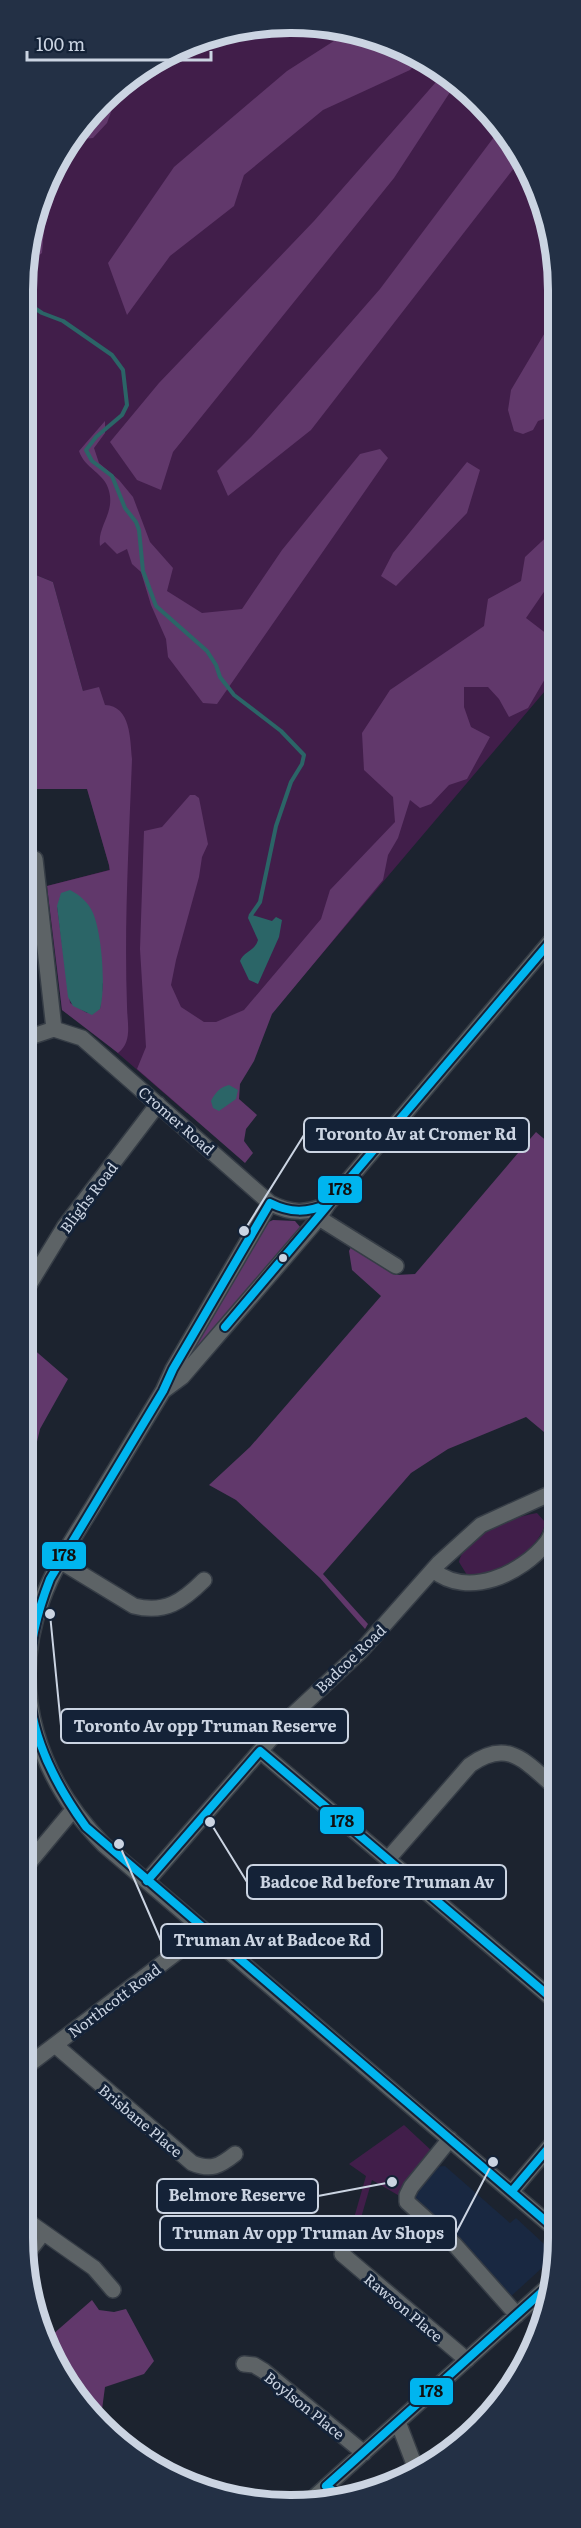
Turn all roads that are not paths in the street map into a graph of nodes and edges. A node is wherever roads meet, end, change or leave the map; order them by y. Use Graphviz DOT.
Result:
graph roads {
  1 [pos="35,859"];
  2 [pos="548,944"];
  3 [pos="54,1029"];
  4 [pos="33,1037"];
  5 [pos="158,1104"];
  6 [pos="270,1203"];
  7 [pos="328,1204"];
  8 [pos="319,1218"];
  9 [pos="396,1266"];
  10 [pos="33,1278"];
  11 [pos="163,1391"];
  12 [pos="548,1495"];
  13 [pos="548,1541"];
  14 [pos="60,1562"];
  15 [pos="433,1570"];
  16 [pos="204,1580"];
  17 [pos="33,1639"];
  18 [pos="33,1722"];
  19 [pos="260,1751"];
  20 [pos="548,1781"];
  21 [pos="73,1810"];
  22 [pos="33,1858"];
  23 [pos="388,1858"];
  24 [pos="147,1881"];
  25 [pos="205,1931"];
  26 [pos="548,1995"];
  27 [pos="55,2045"];
  28 [pos="33,2062"];
  29 [pos="450,2139"];
  30 [pos="548,2148"];
  31 [pos="235,2154"];
  32 [pos="512,2191"];
  33 [pos="548,2223"];
  34 [pos="33,2226"];
  35 [pos="43,2233"];
  36 [pos="33,2245"];
  37 [pos="342,2254"];
  38 [pos="113,2290"];
  39 [pos="542,2292"];
  40 [pos="517,2315"];
  41 [pos="467,2360"];
  42 [pos="244,2364"];
  43 [pos="398,2422"];
  44 [pos="364,2453"];
  45 [pos="414,2463"];
  46 [pos="319,2493"];
  1 -- 3 [label="street"];
  2 -- 7 [label="street"];
  3 -- 4 [label="street"];
  3 -- 5 [label="street, Cromer Road"];
  5 -- 6 [label="street, Cromer Road"];
  5 -- 10 [label="street, Blighs Road"];
  6 -- 7 [label="street, Cromer Road"];
  6 -- 11 [label="street"];
  7 -- 8 [label="street"];
  8 -- 9 [label="street"];
  8 -- 11 [label="street"];
  11 -- 14 [label="street"];
  12 -- 15 [label="street, Badcoe Road"];
  13 -- 15 [label="street, Badcoe Road"];
  14 -- 16 [label="street"];
  14 -- 17 [label="street"];
  15 -- 19 [label="street, Badcoe Road"];
  18 -- 21 [label="street"];
  19 -- 23 [label="street"];
  19 -- 24 [label="street, Badcoe Road"];
  20 -- 23 [label="street"];
  21 -- 22 [label="street"];
  21 -- 24 [label="street"];
  23 -- 26 [label="street"];
  24 -- 25 [label="street"];
  25 -- 27 [label="street, Northcott Road"];
  25 -- 29 [label="street"];
  27 -- 28 [label="street, Northcott Road"];
  27 -- 31 [label="street, Brisbane Place"];
  29 -- 32 [label="street"];
  29 -- 40 [label="street"];
  30 -- 32 [label="street"];
  32 -- 33 [label="street"];
  34 -- 35 [label="street"];
  35 -- 36 [label="street"];
  35 -- 38 [label="street"];
  37 -- 41 [label="street, Rawson Place"];
  39 -- 40 [label="street"];
  40 -- 41 [label="street"];
  41 -- 43 [label="street"];
  42 -- 44 [label="street, Boylson Place"];
  43 -- 44 [label="street"];
  43 -- 45 [label="street"];
  44 -- 46 [label="street"];
}
